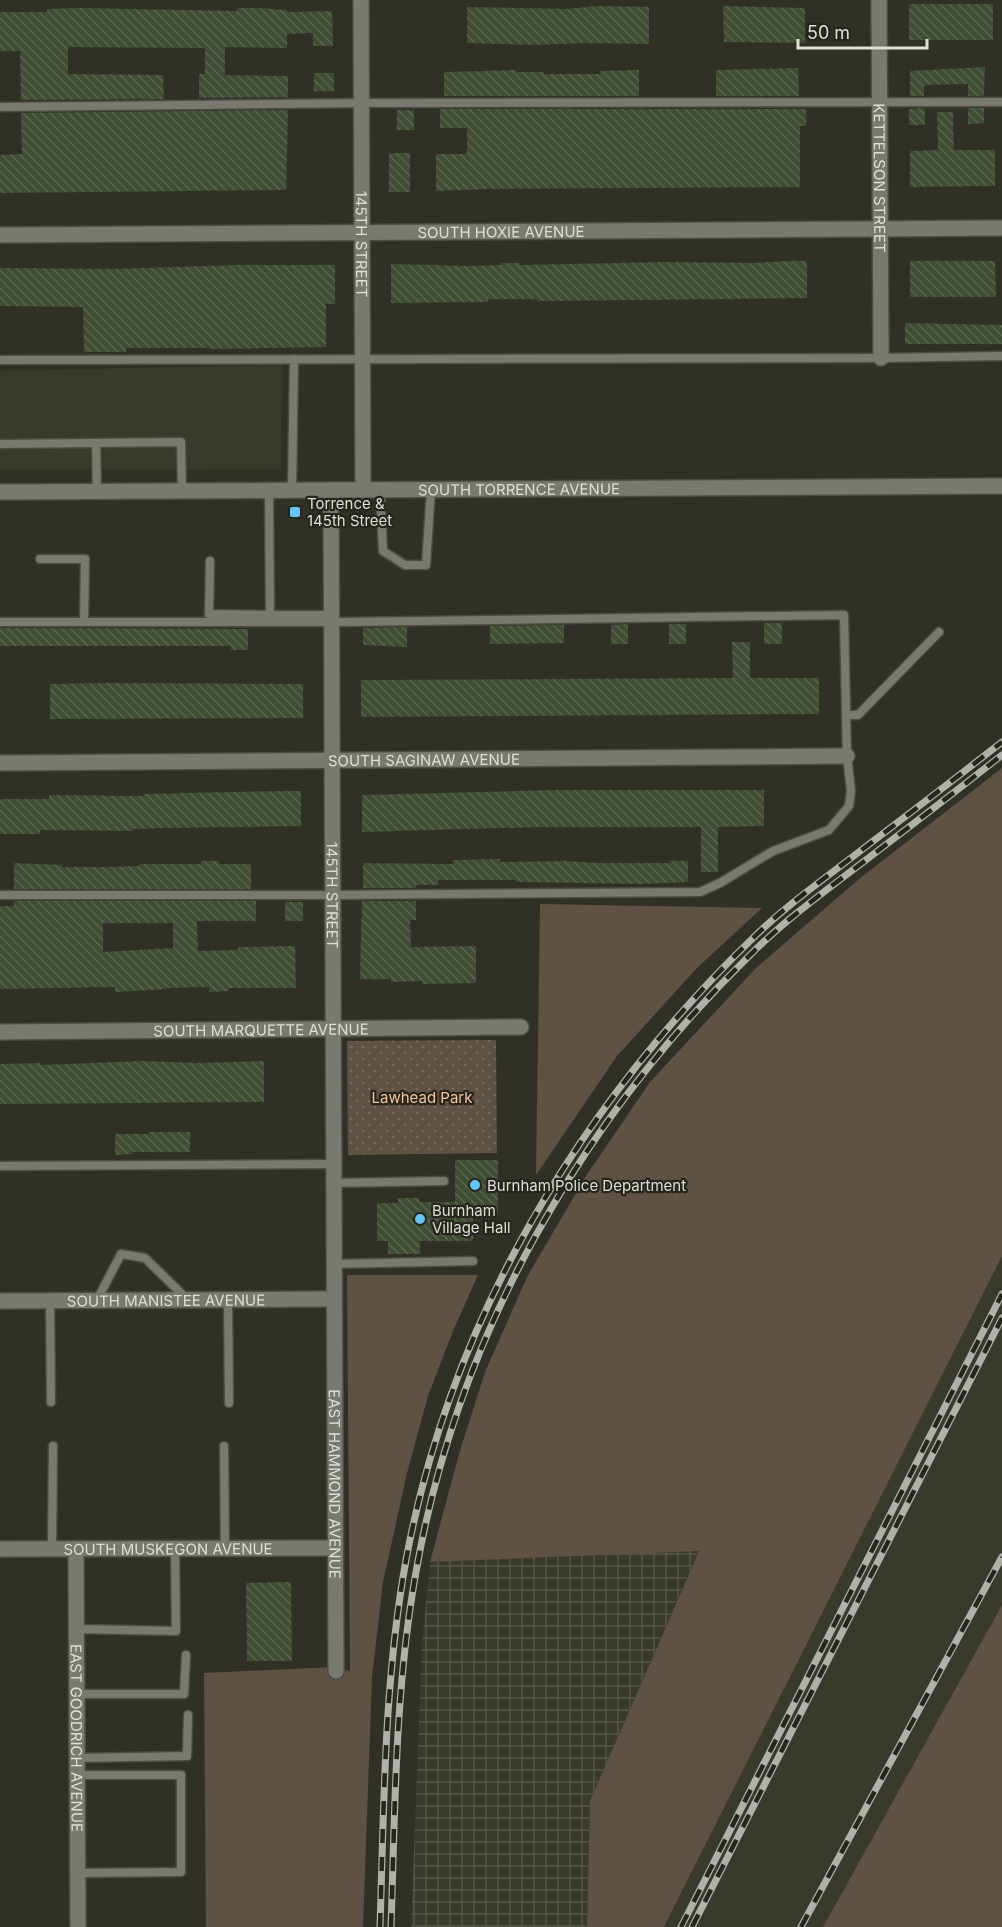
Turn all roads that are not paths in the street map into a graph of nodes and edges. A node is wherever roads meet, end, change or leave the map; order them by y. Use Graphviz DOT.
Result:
graph roads {
  1 [pos="362,0"];
  2 [pos="879,0"];
  3 [pos="1002,102"];
  4 [pos="362,103"];
  5 [pos="879,103"];
  6 [pos="0,107"];
  7 [pos="1002,228"];
  8 [pos="880,230"];
  9 [pos="362,233"];
  10 [pos="0,235"];
  11 [pos="1002,356"];
  12 [pos="881,358"];
  13 [pos="294,359"];
  14 [pos="363,359"];
  15 [pos="0,360"];
  16 [pos="96,443"];
  17 [pos="0,444"];
  18 [pos="1002,486"];
  19 [pos="380,489"];
  20 [pos="431,489"];
  21 [pos="269,490"];
  22 [pos="292,490"];
  23 [pos="331,490"];
  24 [pos="363,490"];
  25 [pos="98,491"];
  26 [pos="182,491"];
  27 [pos="0,492"];
  28 [pos="39,559"];
  29 [pos="210,561"];
  30 [pos="270,615"];
  31 [pos="331,619"];
  32 [pos="0,622"];
  33 [pos="84,622"];
  34 [pos="939,632"];
  35 [pos="846,715"];
  36 [pos="848,756"];
  37 [pos="332,761"];
  38 [pos="0,762"];
  39 [pos="0,895"];
  40 [pos="332,895"];
  41 [pos="521,1027"];
  42 [pos="332,1029"];
  43 [pos="0,1032"];
  44 [pos="333,1164"];
  45 [pos="0,1166"];
  46 [pos="444,1181"];
  47 [pos="333,1183"];
  48 [pos="473,1261"];
  49 [pos="333,1264"];
  50 [pos="333,1299"];
  51 [pos="50,1300"];
  52 [pos="98,1300"];
  53 [pos="188,1300"];
  54 [pos="228,1300"];
  55 [pos="0,1301"];
  56 [pos="51,1402"];
  57 [pos="229,1403"];
  58 [pos="53,1446"];
  59 [pos="224,1446"];
  60 [pos="335,1548"];
  61 [pos="0,1549"];
  62 [pos="52,1549"];
  63 [pos="76,1549"];
  64 [pos="175,1549"];
  65 [pos="225,1549"];
  66 [pos="77,1629"];
  67 [pos="186,1654"];
  68 [pos="336,1671"];
  69 [pos="77,1694"];
  70 [pos="188,1714"];
  71 [pos="77,1758"];
  72 [pos="77,1775"];
  73 [pos="78,1873"];
  74 [pos="78,1927"];
  1 -- 4 [label="street, 145TH STREET"];
  2 -- 5 [label="street, KETTELSON STREET"];
  3 -- 5 [label="lane"];
  4 -- 5 [label="lane"];
  4 -- 6 [label="lane"];
  4 -- 9 [label="street, 145TH STREET"];
  5 -- 8 [label="street, KETTELSON STREET"];
  7 -- 8 [label="street, SOUTH HOXIE AVENUE"];
  8 -- 9 [label="street, SOUTH HOXIE AVENUE"];
  8 -- 12 [label="street, KETTELSON STREET"];
  9 -- 10 [label="street, SOUTH HOXIE AVENUE"];
  9 -- 14 [label="street, 145TH STREET"];
  11 -- 12 [label="lane"];
  12 -- 14 [label="lane"];
  13 -- 14 [label="lane"];
  13 -- 15 [label="lane"];
  13 -- 22 [label="lane"];
  14 -- 24 [label="street, 145TH STREET"];
  16 -- 17 [label="lane"];
  16 -- 25 [label="lane"];
  16 -- 26 [label="lane"];
  18 -- 20 [label="street, SOUTH TORRENCE AVENUE"];
  19 -- 20 [label="street, SOUTH TORRENCE AVENUE"];
  19 -- 20 [label="lane"];
  19 -- 24 [label="street, SOUTH TORRENCE AVENUE"];
  21 -- 22 [label="street, SOUTH TORRENCE AVENUE"];
  21 -- 26 [label="street, SOUTH TORRENCE AVENUE"];
  21 -- 30 [label="lane"];
  22 -- 23 [label="street, SOUTH TORRENCE AVENUE"];
  23 -- 24 [label="street, SOUTH TORRENCE AVENUE"];
  23 -- 31 [label="street, 145TH STREET"];
  25 -- 26 [label="street, SOUTH TORRENCE AVENUE"];
  25 -- 27 [label="street, SOUTH TORRENCE AVENUE"];
  28 -- 33 [label="lane"];
  29 -- 30 [label="lane"];
  30 -- 31 [label="lane"];
  31 -- 33 [label="lane"];
  31 -- 35 [label="lane"];
  31 -- 37 [label="street, 145TH STREET"];
  32 -- 33 [label="lane"];
  34 -- 35 [label="lane"];
  35 -- 36 [label="lane"];
  36 -- 37 [label="street, SOUTH SAGINAW AVENUE"];
  36 -- 40 [label="lane"];
  37 -- 38 [label="street, SOUTH SAGINAW AVENUE"];
  37 -- 40 [label="street, 145TH STREET"];
  39 -- 40 [label="lane"];
  40 -- 42 [label="street, 145TH STREET"];
  41 -- 42 [label="street, SOUTH MARQUETTE AVENUE"];
  42 -- 43 [label="street, SOUTH MARQUETTE AVENUE"];
  42 -- 44 [label="street, 145TH STREET"];
  44 -- 45 [label="lane"];
  44 -- 47 [label="street, 145TH STREET"];
  46 -- 47 [label="lane"];
  47 -- 49 [label="street, 145TH STREET"];
  48 -- 49 [label="lane"];
  49 -- 50 [label="street, 145TH STREET"];
  50 -- 54 [label="street, SOUTH MANISTEE AVENUE"];
  50 -- 60 [label="street, EAST HAMMOND AVENUE"];
  51 -- 52 [label="street, SOUTH MANISTEE AVENUE"];
  51 -- 55 [label="street, SOUTH MANISTEE AVENUE"];
  51 -- 56 [label="lane"];
  52 -- 53 [label="street, SOUTH MANISTEE AVENUE"];
  52 -- 53 [label="lane"];
  53 -- 54 [label="street, SOUTH MANISTEE AVENUE"];
  54 -- 57 [label="lane"];
  58 -- 62 [label="lane"];
  59 -- 65 [label="lane"];
  60 -- 65 [label="street, SOUTH MUSKEGON AVENUE"];
  60 -- 68 [label="street, EAST HAMMOND AVENUE"];
  61 -- 62 [label="street, SOUTH MUSKEGON AVENUE"];
  62 -- 63 [label="street, SOUTH MUSKEGON AVENUE"];
  63 -- 64 [label="street, SOUTH MUSKEGON AVENUE"];
  63 -- 66 [label="street, EAST GOODRICH AVENUE"];
  64 -- 65 [label="street, SOUTH MUSKEGON AVENUE"];
  64 -- 66 [label="lane"];
  66 -- 69 [label="street, EAST GOODRICH AVENUE"];
  67 -- 69 [label="lane"];
  69 -- 71 [label="street, EAST GOODRICH AVENUE"];
  70 -- 71 [label="lane"];
  71 -- 72 [label="street, EAST GOODRICH AVENUE"];
  72 -- 73 [label="street, EAST GOODRICH AVENUE"];
  72 -- 73 [label="lane"];
  73 -- 74 [label="street, EAST GOODRICH AVENUE"];
}
